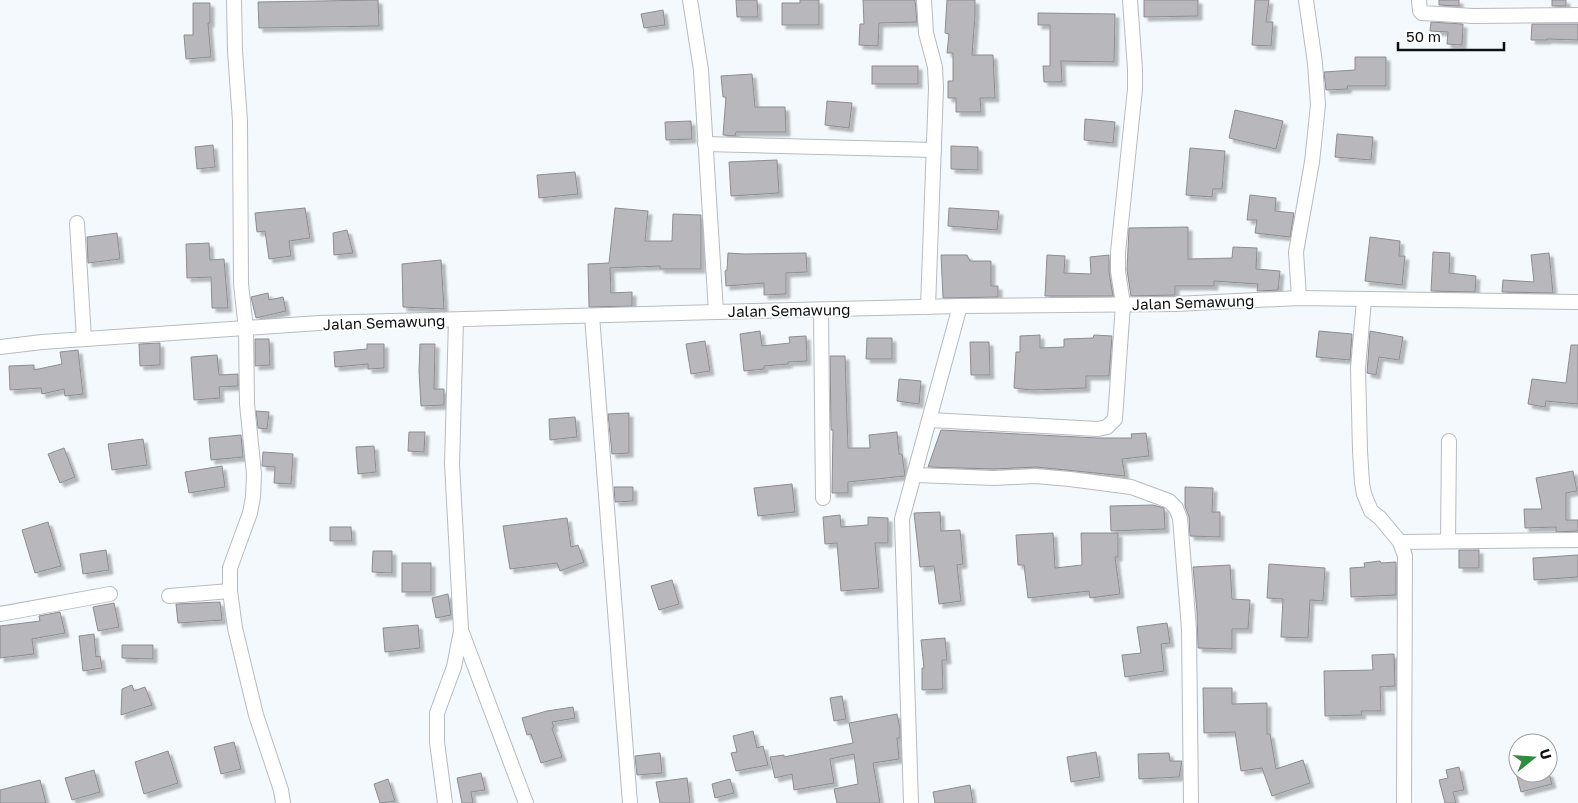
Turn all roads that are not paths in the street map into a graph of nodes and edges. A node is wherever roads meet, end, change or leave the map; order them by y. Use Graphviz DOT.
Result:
graph roads {
  1 [pos="234,0"];
  2 [pos="690,0"];
  3 [pos="924,0"];
  4 [pos="1130,0"];
  5 [pos="1306,0"];
  6 [pos="1419,0"];
  7 [pos="1578,15"];
  8 [pos="705,144"];
  9 [pos="934,150"];
  10 [pos="77,223"];
  11 [pos="1299,298"];
  12 [pos="1364,300"];
  13 [pos="1578,302"];
  14 [pos="1123,304"];
  15 [pos="960,306"];
  16 [pos="928,307"];
  17 [pos="821,310"];
  18 [pos="716,312"];
  19 [pos="592,316"];
  20 [pos="456,320"];
  21 [pos="246,329"];
  22 [pos="84,339"];
  23 [pos="0,347"];
  24 [pos="930,420"];
  25 [pos="1449,441"];
  26 [pos="915,475"];
  27 [pos="823,498"];
  28 [pos="1578,540"];
  29 [pos="1448,541"];
  30 [pos="1400,542"];
  31 [pos="230,591"];
  32 [pos="110,594"];
  33 [pos="169,596"];
  34 [pos="0,614"];
  35 [pos="461,630"];
  36 [pos="283,803"];
  37 [pos="445,803"];
  38 [pos="526,803"];
  39 [pos="630,803"];
  40 [pos="911,803"];
  41 [pos="1192,803"];
  42 [pos="1404,803"];
  1 -- 21 [label="street"];
  2 -- 8 [label="street"];
  3 -- 9 [label="street"];
  4 -- 14 [label="street"];
  5 -- 11 [label="street"];
  6 -- 7 [label="street"];
  8 -- 9 [label="street"];
  8 -- 18 [label="street"];
  9 -- 16 [label="street"];
  10 -- 22 [label="street"];
  11 -- 12 [label="street, Jalan Semawung"];
  11 -- 14 [label="street, Jalan Semawung"];
  12 -- 13 [label="street, Jalan Semawung"];
  12 -- 30 [label="street"];
  14 -- 15 [label="street, Jalan Semawung"];
  14 -- 24 [label="street"];
  15 -- 16 [label="street, Jalan Semawung"];
  15 -- 24 [label="street"];
  16 -- 17 [label="street, Jalan Semawung"];
  17 -- 18 [label="street, Jalan Semawung"];
  17 -- 27 [label="street"];
  18 -- 19 [label="street, Jalan Semawung"];
  19 -- 20 [label="street, Jalan Semawung"];
  19 -- 39 [label="street"];
  20 -- 21 [label="street, Jalan Semawung"];
  20 -- 35 [label="street"];
  21 -- 22 [label="street, Jalan Semawung"];
  21 -- 31 [label="street"];
  22 -- 23 [label="street, Jalan Semawung"];
  24 -- 26 [label="street"];
  25 -- 29 [label="street"];
  26 -- 40 [label="street"];
  26 -- 41 [label="street"];
  28 -- 29 [label="street"];
  29 -- 30 [label="street"];
  30 -- 42 [label="street"];
  31 -- 33 [label="street"];
  31 -- 36 [label="street"];
  32 -- 34 [label="street"];
  35 -- 37 [label="street"];
  35 -- 38 [label="street"];
}
